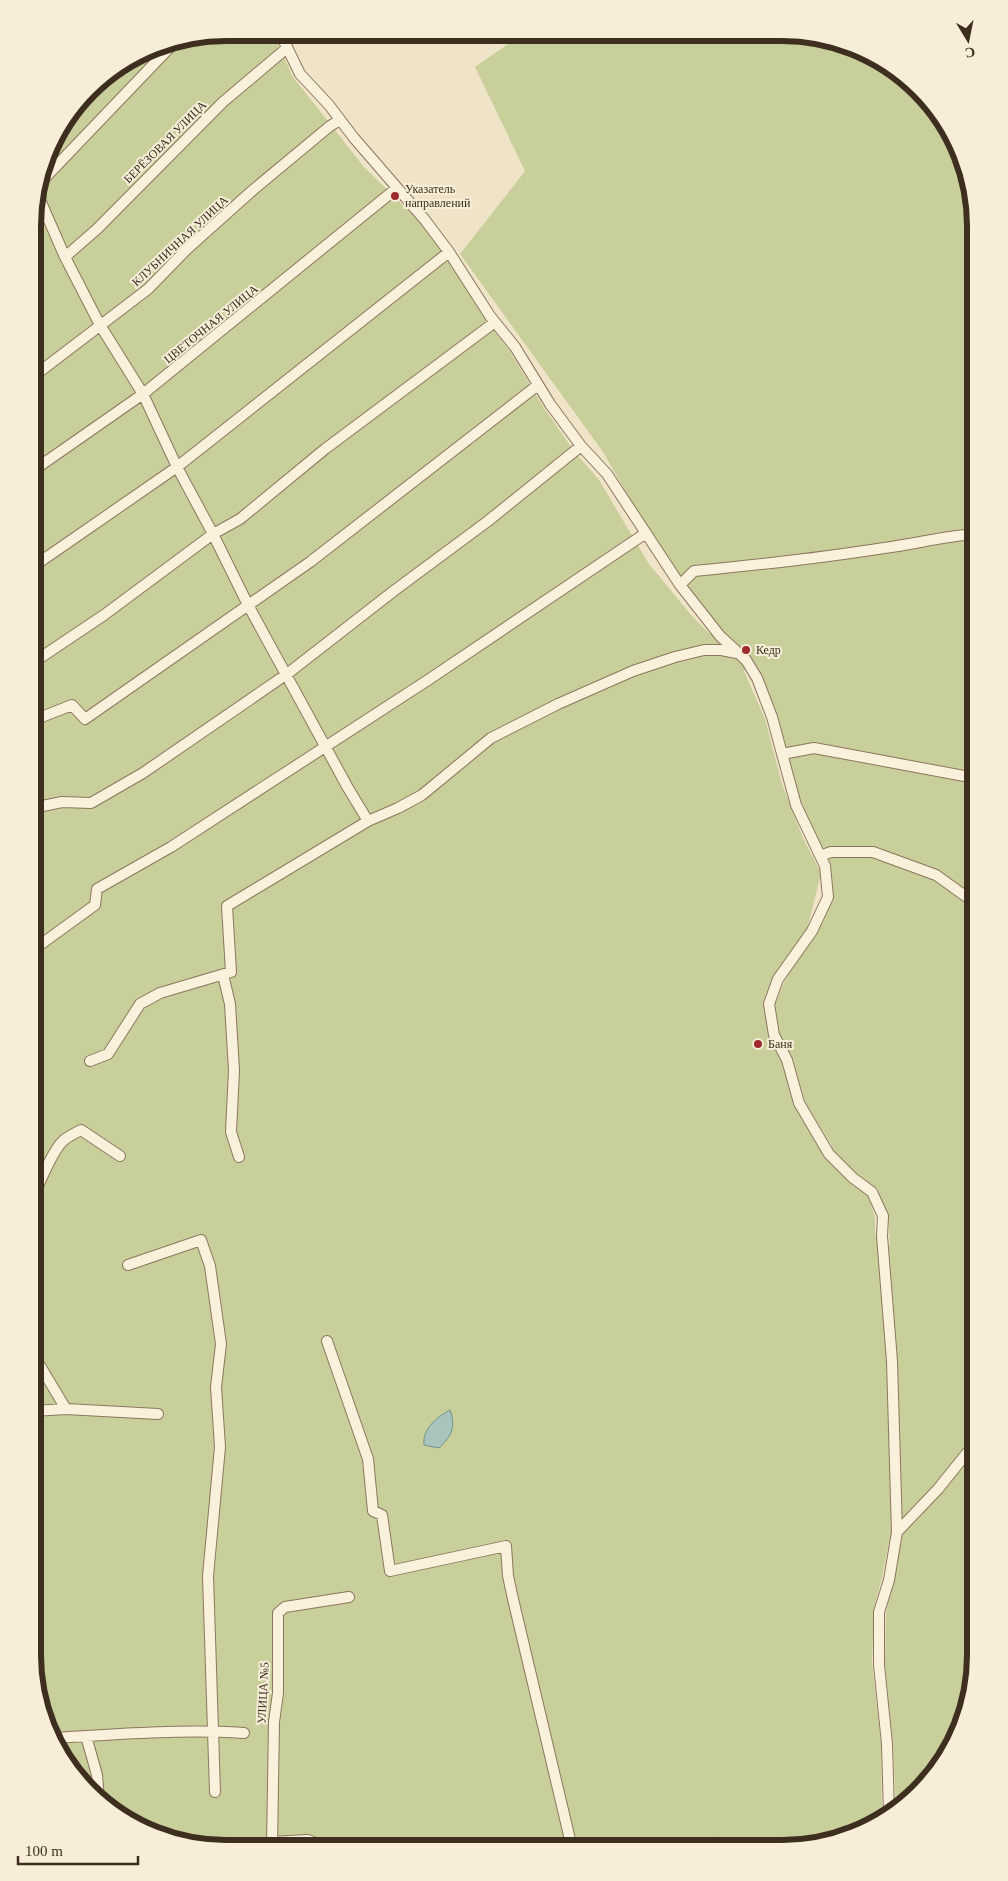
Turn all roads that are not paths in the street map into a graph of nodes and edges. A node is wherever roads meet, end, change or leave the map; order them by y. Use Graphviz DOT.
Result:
graph roads {
  1 [pos="284,41"];
  2 [pos="287,48"];
  3 [pos="166,51"];
  4 [pos="340,120"];
  5 [pos="49,173"];
  6 [pos="397,188"];
  7 [pos="43,206"];
  8 [pos="449,252"];
  9 [pos="65,257"];
  10 [pos="495,322"];
  11 [pos="100,325"];
  12 [pos="41,371"];
  13 [pos="538,385"];
  14 [pos="143,394"];
  15 [pos="581,446"];
  16 [pos="41,465"];
  17 [pos="177,467"];
  18 [pos="646,533"];
  19 [pos="213,534"];
  20 [pos="967,535"];
  21 [pos="41,561"];
  22 [pos="680,585"];
  23 [pos="248,605"];
  24 [pos="738,653"];
  25 [pos="41,657"];
  26 [pos="287,674"];
  27 [pos="41,717"];
  28 [pos="326,746"];
  29 [pos="782,754"];
  30 [pos="967,777"];
  31 [pos="41,806"];
  32 [pos="368,821"];
  33 [pos="820,856"];
  34 [pos="967,897"];
  35 [pos="41,944"];
  36 [pos="223,975"];
  37 [pos="90,1060"];
  38 [pos="120,1156"];
  39 [pos="239,1157"];
  40 [pos="41,1181"];
  41 [pos="128,1264"];
  42 [pos="327,1341"];
  43 [pos="41,1367"];
  44 [pos="66,1409"];
  45 [pos="41,1411"];
  46 [pos="158,1414"];
  47 [pos="967,1452"];
  48 [pos="897,1532"];
  49 [pos="349,1597"];
  50 [pos="213,1731"];
  51 [pos="244,1733"];
  52 [pos="86,1736"];
  53 [pos="60,1738"];
  54 [pos="98,1789"];
  55 [pos="215,1792"];
  56 [pos="889,1805"];
  57 [pos="272,1840"];
  58 [pos="570,1840"];
  1 -- 2 [label="street"];
  2 -- 4 [label="street"];
  2 -- 9 [label="street, БЕРЁЗОВАЯ УЛИЦА"];
  3 -- 5 [label="street"];
  4 -- 6 [label="street"];
  4 -- 11 [label="street, КЛУБНИЧНАЯ УЛИЦА"];
  6 -- 8 [label="street"];
  6 -- 14 [label="street, ЦВЕТОЧНАЯ УЛИЦА"];
  7 -- 9 [label="street"];
  8 -- 10 [label="street"];
  8 -- 17 [label="street"];
  9 -- 11 [label="street"];
  10 -- 13 [label="street"];
  10 -- 19 [label="street"];
  11 -- 12 [label="street, КЛУБНИЧНАЯ УЛИЦА"];
  11 -- 14 [label="street"];
  13 -- 15 [label="street"];
  13 -- 23 [label="street"];
  14 -- 16 [label="street, ЦВЕТОЧНАЯ УЛИЦА"];
  14 -- 17 [label="street"];
  15 -- 18 [label="street"];
  15 -- 26 [label="street"];
  17 -- 19 [label="street"];
  17 -- 21 [label="street"];
  18 -- 22 [label="street"];
  18 -- 28 [label="street"];
  19 -- 23 [label="street"];
  19 -- 25 [label="street"];
  20 -- 22 [label="street"];
  22 -- 24 [label="street"];
  23 -- 26 [label="street"];
  23 -- 27 [label="street"];
  24 -- 29 [label="street"];
  24 -- 32 [label="street"];
  26 -- 28 [label="street"];
  26 -- 31 [label="street"];
  28 -- 32 [label="street"];
  28 -- 35 [label="street"];
  29 -- 30 [label="street"];
  29 -- 33 [label="street"];
  32 -- 36 [label="street"];
  33 -- 34 [label="street"];
  33 -- 48 [label="street"];
  36 -- 37 [label="street"];
  36 -- 39 [label="street"];
  38 -- 40 [label="street"];
  41 -- 50 [label="street"];
  42 -- 58 [label="street"];
  43 -- 44 [label="street"];
  44 -- 45 [label="street"];
  44 -- 46 [label="street"];
  47 -- 48 [label="street"];
  48 -- 56 [label="street"];
  49 -- 57 [label="street, УЛИЦА №5"];
  50 -- 51 [label="street"];
  50 -- 52 [label="street"];
  50 -- 55 [label="street"];
  52 -- 53 [label="street"];
  52 -- 54 [label="street"];
}
